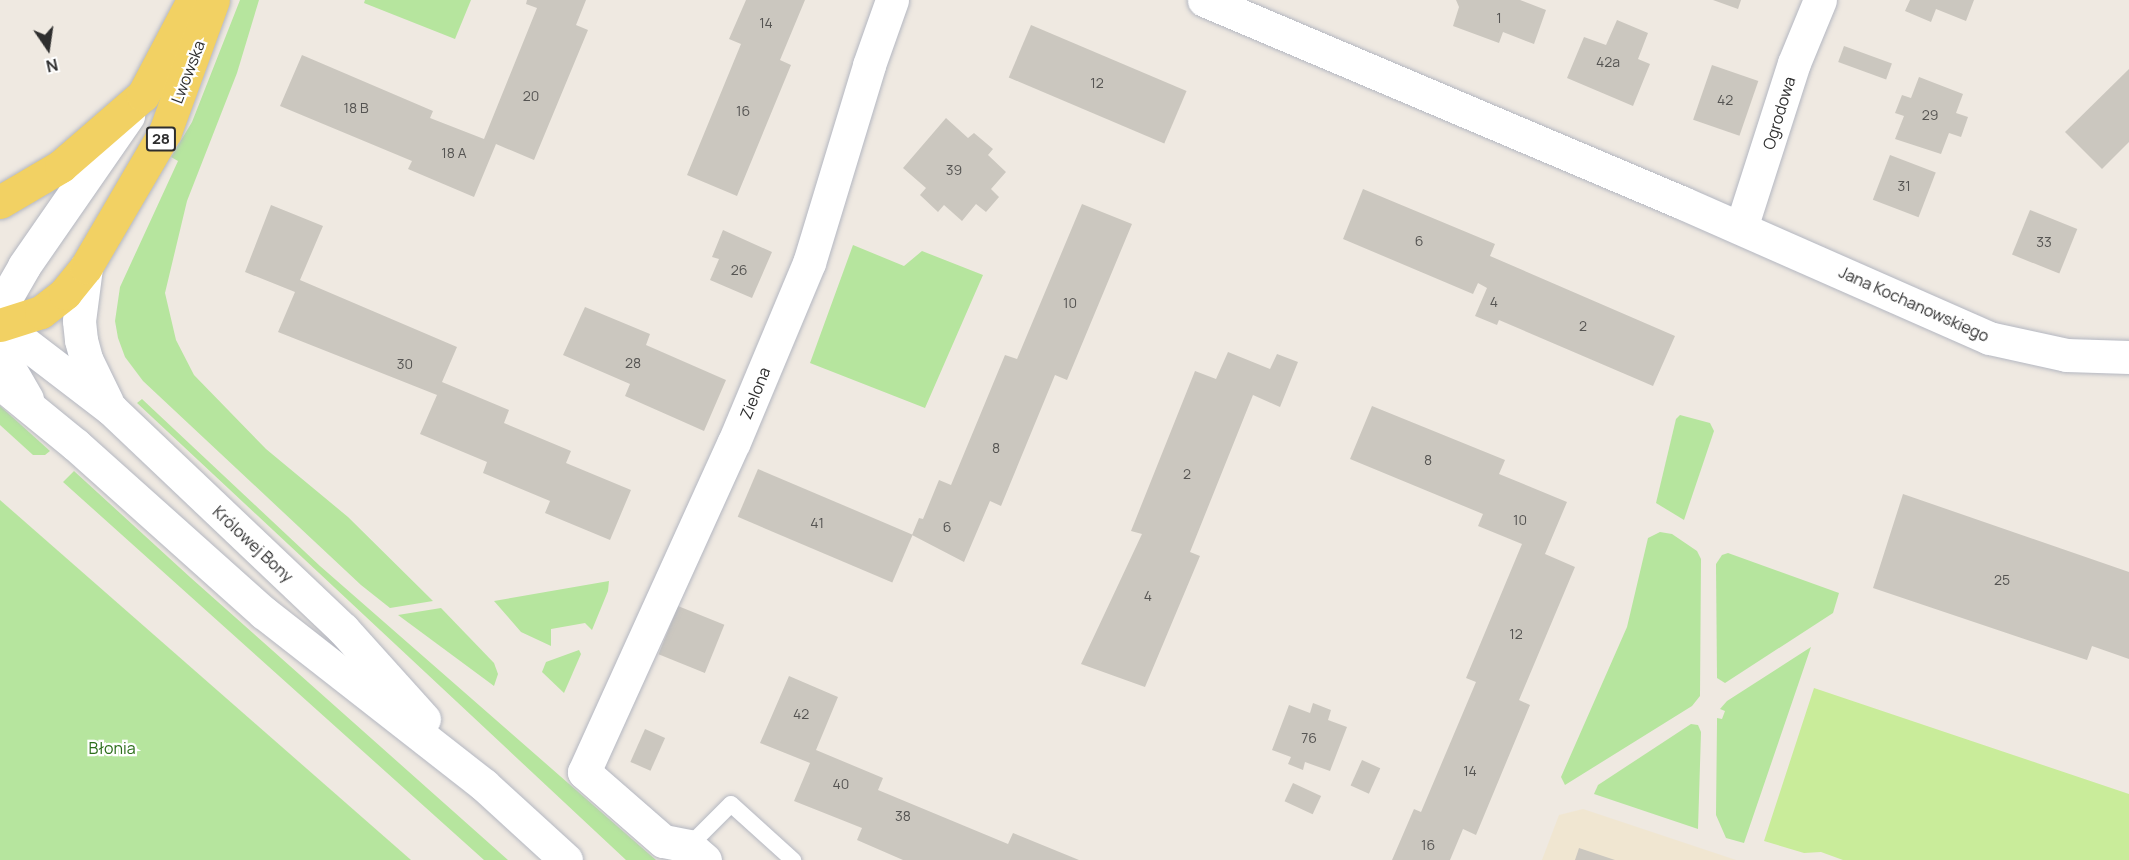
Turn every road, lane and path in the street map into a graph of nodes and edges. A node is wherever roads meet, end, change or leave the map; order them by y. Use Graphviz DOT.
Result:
graph roads {
  1 [pos="193,0"];
  2 [pos="213,0"];
  3 [pos="892,0"];
  4 [pos="1204,0"];
  5 [pos="1820,0"];
  6 [pos="143,95"];
  7 [pos="0,202"];
  8 [pos="1741,228"];
  9 [pos="86,267"];
  10 [pos="0,324"];
  11 [pos="2129,357"];
  12 [pos="0,382"];
  13 [pos="111,409"];
  14 [pos="34,410"];
  15 [pos="484,785"];
  16 [pos="697,853"];
  17 [pos="566,860"];
  18 [pos="794,860"];
  1 -- 6 [label="main road, Lwowska"];
  2 -- 9 [label="main road, Lwowska / 28"];
  3 -- 16 [label="street, Zielona"];
  4 -- 8 [label="street, Jana Kochanowskiego"];
  5 -- 8 [label="street, Ogrodowa"];
  6 -- 7 [label="main road, Lwowska"];
  6 -- 10 [label="street, Lwowska"];
  8 -- 11 [label="street, Jana Kochanowskiego"];
  9 -- 10 [label="main road, Lwowska / 28"];
  9 -- 13 [label="street, Lwowska"];
  10 -- 13 [label="street, Królowej Bony"];
  10 -- 14 [label="street, Lwowska"];
  12 -- 14 [label="street, Królowej Bony"];
  13 -- 15 [label="street, Królowej Bony"];
  14 -- 15 [label="street, Królowej Bony"];
  15 -- 17 [label="street, Królowej Bony"];
  16 -- 18 [label="lane"];
}
